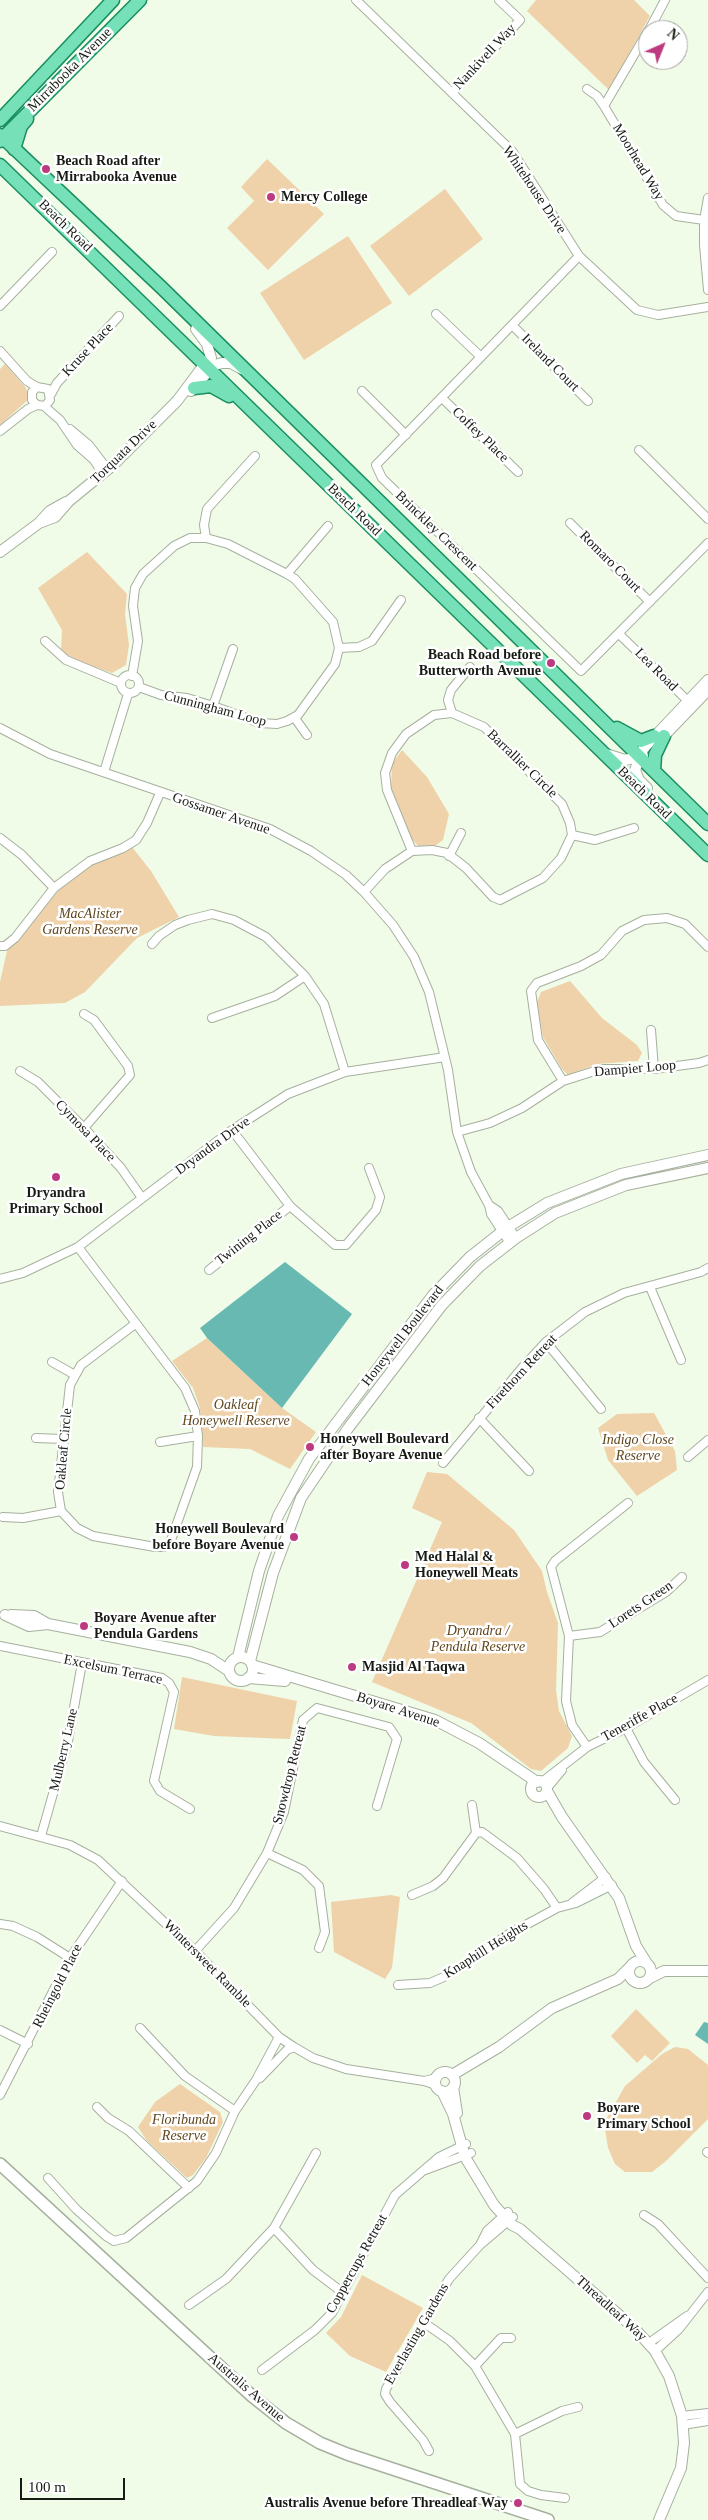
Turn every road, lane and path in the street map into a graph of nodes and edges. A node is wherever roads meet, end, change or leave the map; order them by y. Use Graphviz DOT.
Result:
graph roads {
  1 [pos="113,0"];
  2 [pos="140,0"];
  3 [pos="356,0"];
  4 [pos="499,0"];
  5 [pos="665,0"];
  6 [pos="654,20"];
  7 [pos="638,48"];
  8 [pos="81,60"];
  9 [pos="587,90"];
  10 [pos="452,93"];
  11 [pos="604,106"];
  12 [pos="2,116"];
  13 [pos="1,138"];
  14 [pos="14,149"];
  15 [pos="0,165"];
  16 [pos="0,172"];
  17 [pos="708,198"];
  18 [pos="42,204"];
  19 [pos="704,220"];
  20 [pos="52,252"];
  21 [pos="579,256"];
  22 [pos="708,290"];
  23 [pos="166,292"];
  24 [pos="0,306"];
  25 [pos="708,307"];
  26 [pos="436,314"];
  27 [pos="119,316"];
  28 [pos="512,325"];
  29 [pos="0,351"];
  30 [pos="481,357"];
  31 [pos="207,368"];
  32 [pos="247,372"];
  33 [pos="194,388"];
  34 [pos="362,391"];
  35 [pos="41,396"];
  36 [pos="442,398"];
  37 [pos="177,401"];
  38 [pos="588,401"];
  39 [pos="259,418"];
  40 [pos="0,431"];
  41 [pos="406,435"];
  42 [pos="639,450"];
  43 [pos="256,456"];
  44 [pos="106,472"];
  45 [pos="518,472"];
  46 [pos="708,519"];
  47 [pos="570,522"];
  48 [pos="328,526"];
  49 [pos="206,538"];
  50 [pos="708,543"];
  51 [pos="0,552"];
  52 [pos="287,574"];
  53 [pos="458,578"];
  54 [pos="443,597"];
  55 [pos="401,600"];
  56 [pos="650,602"];
  57 [pos="619,634"];
  58 [pos="46,641"];
  59 [pos="339,648"];
  60 [pos="233,649"];
  61 [pos="470,667"];
  62 [pos="132,676"];
  63 [pos="708,680"];
  64 [pos="121,683"];
  65 [pos="139,687"];
  66 [pos="708,690"];
  67 [pos="128,694"];
  68 [pos="690,704"];
  69 [pos="213,706"];
  70 [pos="452,713"];
  71 [pos="294,717"];
  72 [pos="602,719"];
  73 [pos="0,728"];
  74 [pos="307,735"];
  75 [pos="659,736"];
  76 [pos="603,752"];
  77 [pos="640,757"];
  78 [pos="654,771"];
  79 [pos="104,772"];
  80 [pos="160,793"];
  81 [pos="665,813"];
  82 [pos="708,824"];
  83 [pos="634,828"];
  84 [pos="461,833"];
  85 [pos="572,835"];
  86 [pos="0,838"];
  87 [pos="412,851"];
  88 [pos="708,855"];
  89 [pos="449,856"];
  90 [pos="54,888"];
  91 [pos="364,892"];
  92 [pos="152,944"];
  93 [pos="0,946"];
  94 [pos="708,947"];
  95 [pos="305,976"];
  96 [pos="84,1014"];
  97 [pos="212,1018"];
  98 [pos="651,1030"];
  99 [pos="445,1057"];
  100 [pos="708,1060"];
  101 [pos="654,1069"];
  102 [pos="20,1071"];
  103 [pos="345,1072"];
  104 [pos="563,1081"];
  105 [pos="84,1128"];
  106 [pos="232,1130"];
  107 [pos="457,1132"];
  108 [pos="708,1155"];
  109 [pos="369,1168"];
  110 [pos="708,1168"];
  111 [pos="142,1198"];
  112 [pos="290,1206"];
  113 [pos="505,1229"];
  114 [pos="513,1241"];
  115 [pos="78,1247"];
  116 [pos="209,1270"];
  117 [pos="706,1271"];
  118 [pos="0,1279"];
  119 [pos="650,1287"];
  120 [pos="135,1324"];
  121 [pos="546,1342"];
  122 [pos="681,1360"];
  123 [pos="52,1362"];
  124 [pos="75,1375"];
  125 [pos="364,1385"];
  126 [pos="374,1393"];
  127 [pos="601,1409"];
  128 [pos="479,1418"];
  129 [pos="198,1436"];
  130 [pos="36,1438"];
  131 [pos="63,1439"];
  132 [pos="708,1440"];
  133 [pos="160,1442"];
  134 [pos="688,1457"];
  135 [pos="309,1459"];
  136 [pos="443,1463"];
  137 [pos="320,1468"];
  138 [pos="529,1471"];
  139 [pos="628,1503"];
  140 [pos="61,1511"];
  141 [pos="3,1517"];
  142 [pos="259,1571"];
  143 [pos="272,1573"];
  144 [pos="682,1577"];
  145 [pos="2,1614"];
  146 [pos="569,1636"];
  147 [pos="0,1646"];
  148 [pos="82,1663"];
  149 [pos="233,1663"];
  150 [pos="251,1663"];
  151 [pos="248,1678"];
  152 [pos="708,1680"];
  153 [pos="306,1682"];
  154 [pos="626,1728"];
  155 [pos="586,1747"];
  156 [pos="541,1788"];
  157 [pos="675,1800"];
  158 [pos="472,1805"];
  159 [pos="377,1806"];
  160 [pos="190,1809"];
  161 [pos="0,1826"];
  162 [pos="476,1833"];
  163 [pos="40,1836"];
  164 [pos="267,1853"];
  165 [pos="122,1880"];
  166 [pos="609,1881"];
  167 [pos="412,1895"];
  168 [pos="557,1908"];
  169 [pos="0,1924"];
  170 [pos="636,1946"];
  171 [pos="319,1948"];
  172 [pos="195,1951"];
  173 [pos="70,1958"];
  174 [pos="647,1964"];
  175 [pos="631,1966"];
  176 [pos="708,1971"];
  177 [pos="664,1972"];
  178 [pos="650,1978"];
  179 [pos="618,1979"];
  180 [pos="634,1981"];
  181 [pos="398,1985"];
  182 [pos="140,2028"];
  183 [pos="0,2030"];
  184 [pos="280,2036"];
  185 [pos="28,2044"];
  186 [pos="294,2047"];
  187 [pos="256,2080"];
  188 [pos="453,2082"];
  189 [pos="438,2085"];
  190 [pos="0,2095"];
  191 [pos="97,2107"];
  192 [pos="235,2112"];
  193 [pos="466,2150"];
  194 [pos="316,2153"];
  195 [pos="0,2164"];
  196 [pos="48,2178"];
  197 [pos="189,2188"];
  198 [pos="644,2215"];
  199 [pos="508,2217"];
  200 [pos="274,2228"];
  201 [pos="708,2278"];
  202 [pos="342,2292"];
  203 [pos="708,2292"];
  204 [pos="189,2305"];
  205 [pos="423,2322"];
  206 [pos="511,2338"];
  207 [pos="652,2347"];
  208 [pos="475,2366"];
  209 [pos="262,2370"];
  210 [pos="578,2407"];
  211 [pos="708,2413"];
  212 [pos="682,2421"];
  213 [pos="708,2421"];
  214 [pos="515,2434"];
  215 [pos="429,2451"];
  216 [pos="564,2498"];
  217 [pos="548,2520"];
  218 [pos="659,2520"];
  1 -- 12 [label="main road, Mirrabooka Avenue"];
  2 -- 8 [label="main road, Mirrabooka Avenue"];
  3 -- 10 [label="street, Whitehouse Drive"];
  4 -- 10 [label="street, Nankivell Way"];
  5 -- 6 [label="street"];
  7 -- 11 [label="street"];
  8 -- 13 [label="main road, Mirrabooka Avenue"];
  8 -- 14 [label="main road"];
  9 -- 11 [label="street, Moorhead Way"];
  10 -- 21 [label="street, Whitehouse Drive"];
  11 -- 19 [label="street, Moorhead Way"];
  13 -- 14 [label="main road, Beach Road"];
  14 -- 23 [label="main road, Beach Road"];
  15 -- 18 [label="main road, Beach Road"];
  16 -- 18 [label="main road"];
  17 -- 19 [label="street"];
  18 -- 31 [label="main road, Beach Road"];
  19 -- 22 [label="street"];
  20 -- 24 [label="street"];
  21 -- 25 [label="street, Whitehouse Drive"];
  21 -- 28 [label="street, Brinckley Crescent"];
  23 -- 31 [label="street"];
  23 -- 32 [label="main road, Beach Road"];
  26 -- 30 [label="street"];
  27 -- 35 [label="street, Kruse Place"];
  28 -- 30 [label="street, Brinckley Crescent"];
  28 -- 38 [label="street, Ireland Court"];
  29 -- 35 [label="street"];
  30 -- 36 [label="street, Brinckley Crescent"];
  31 -- 32 [label="street"];
  31 -- 33 [label="street, Torquata Drive"];
  31 -- 37 [label="street, Torquata Drive"];
  31 -- 39 [label="main road, Beach Road"];
  32 -- 53 [label="main road, Beach Road"];
  33 -- 37 [label="street, Torquata Drive"];
  33 -- 39 [label="main road"];
  34 -- 41 [label="street"];
  35 -- 40 [label="street, Kruse Place"];
  35 -- 44 [label="street"];
  36 -- 41 [label="street, Brinckley Crescent"];
  36 -- 45 [label="street, Coffey Place"];
  37 -- 44 [label="street, Torquata Drive"];
  39 -- 54 [label="main road, Beach Road"];
  41 -- 57 [label="street, Brinckley Crescent"];
  42 -- 46 [label="street"];
  43 -- 49 [label="street"];
  44 -- 51 [label="street, Torquata Drive"];
  47 -- 56 [label="street, Romaro Court"];
  48 -- 52 [label="street"];
  49 -- 52 [label="street"];
  49 -- 62 [label="street"];
  50 -- 56 [label="street, Brinckley Crescent"];
  52 -- 59 [label="street"];
  53 -- 54 [label="main road"];
  53 -- 72 [label="main road, Beach Road"];
  54 -- 76 [label="main road, Beach Road"];
  55 -- 59 [label="street"];
  56 -- 57 [label="street, Brinckley Crescent"];
  57 -- 68 [label="street, Lea Road"];
  58 -- 64 [label="street"];
  59 -- 71 [label="street"];
  60 -- 69 [label="street"];
  61 -- 70 [label="street"];
  62 -- 64 [label="street"];
  62 -- 65 [label="street"];
  63 -- 68 [label="street"];
  64 -- 67 [label="street"];
  65 -- 67 [label="street"];
  65 -- 69 [label="street, Cunningham Loop"];
  66 -- 68 [label="street"];
  67 -- 79 [label="street"];
  68 -- 75 [label="street"];
  69 -- 71 [label="street, Cunningham Loop"];
  70 -- 85 [label="street, Barrallier Circle"];
  70 -- 87 [label="street"];
  71 -- 74 [label="street"];
  72 -- 75 [label="main road"];
  72 -- 77 [label="main road, Beach Road"];
  73 -- 79 [label="street, Gossamer Avenue"];
  75 -- 77 [label="street"];
  75 -- 78 [label="main road"];
  76 -- 77 [label="street"];
  76 -- 81 [label="main road, Beach Road"];
  77 -- 78 [label="main road, Beach Road"];
  77 -- 81 [label="street"];
  78 -- 82 [label="main road, Beach Road"];
  79 -- 80 [label="street, Gossamer Avenue"];
  80 -- 90 [label="street"];
  80 -- 91 [label="street, Gossamer Avenue"];
  81 -- 88 [label="main road, Beach Road"];
  83 -- 85 [label="street"];
  84 -- 89 [label="street"];
  85 -- 89 [label="street"];
  86 -- 90 [label="street"];
  87 -- 89 [label="street"];
  87 -- 91 [label="street"];
  90 -- 93 [label="street"];
  91 -- 99 [label="street, Gossamer Avenue"];
  92 -- 95 [label="street"];
  94 -- 104 [label="street"];
  95 -- 97 [label="street"];
  95 -- 103 [label="street"];
  96 -- 105 [label="street"];
  98 -- 101 [label="street"];
  99 -- 103 [label="street, Dryandra Drive"];
  99 -- 107 [label="street, Gossamer Avenue"];
  100 -- 101 [label="street, Dampier Loop"];
  101 -- 104 [label="street, Dampier Loop"];
  102 -- 105 [label="street, Cymosa Place"];
  103 -- 106 [label="street, Dryandra Drive"];
  104 -- 107 [label="street, Dampier Loop"];
  105 -- 111 [label="street, Cymosa Place"];
  106 -- 111 [label="street, Dryandra Drive"];
  106 -- 112 [label="street"];
  107 -- 113 [label="street, Gossamer Avenue"];
  108 -- 113 [label="street, Honeywell Boulevard"];
  109 -- 112 [label="street"];
  110 -- 114 [label="street, Honeywell Boulevard"];
  111 -- 115 [label="street, Dryandra Drive"];
  112 -- 116 [label="street, Twining Place"];
  113 -- 114 [label="street, Gossamer Avenue"];
  113 -- 125 [label="street, Honeywell Boulevard"];
  114 -- 126 [label="street, Honeywell Boulevard"];
  115 -- 118 [label="street, Dryandra Drive"];
  115 -- 120 [label="street"];
  117 -- 119 [label="street, Firethorn Retreat"];
  119 -- 121 [label="street, Firethorn Retreat"];
  119 -- 122 [label="street"];
  120 -- 124 [label="street, Oakleaf Circle"];
  120 -- 129 [label="street"];
  121 -- 127 [label="street"];
  121 -- 128 [label="street, Firethorn Retreat"];
  123 -- 124 [label="street"];
  124 -- 131 [label="street, Oakleaf Circle"];
  125 -- 126 [label="street"];
  125 -- 135 [label="street, Honeywell Boulevard"];
  126 -- 137 [label="street, Honeywell Boulevard"];
  128 -- 136 [label="street, Firethorn Retreat"];
  128 -- 138 [label="street"];
  129 -- 133 [label="street"];
  129 -- 140 [label="street"];
  130 -- 131 [label="street"];
  131 -- 140 [label="street, Oakleaf Circle"];
  132 -- 134 [label="street"];
  135 -- 137 [label="street"];
  135 -- 142 [label="street, Honeywell Boulevard"];
  137 -- 143 [label="street, Honeywell Boulevard"];
  139 -- 146 [label="street"];
  140 -- 141 [label="street"];
  142 -- 143 [label="street"];
  142 -- 149 [label="street, Honeywell Boulevard"];
  143 -- 150 [label="street, Honeywell Boulevard"];
  144 -- 146 [label="street, Lorets Green"];
  145 -- 149 [label="street"];
  146 -- 155 [label="street"];
  147 -- 148 [label="street, Excelsum Terrace"];
  148 -- 160 [label="street, Excelsum Terrace"];
  148 -- 163 [label="street, Mulberry Lane"];
  149 -- 150 [label="street, Boyare Avenue"];
  149 -- 151 [label="street, Boyare Avenue"];
  150 -- 151 [label="street, Honeywell Boulevard"];
  150 -- 153 [label="street, Boyare Avenue"];
  151 -- 153 [label="street, Boyare Avenue"];
  152 -- 154 [label="street, Teneriffe Place"];
  153 -- 156 [label="street, Boyare Avenue"];
  154 -- 155 [label="street, Teneriffe Place"];
  154 -- 157 [label="street"];
  155 -- 156 [label="street, Teneriffe Place"];
  156 -- 166 [label="street, Boyare Avenue"];
  158 -- 162 [label="street"];
  159 -- 164 [label="street, Snowdrop Retreat"];
  161 -- 163 [label="street, Wintersweet Ramble"];
  162 -- 167 [label="street"];
  162 -- 168 [label="street"];
  163 -- 165 [label="street, Wintersweet Ramble"];
  164 -- 171 [label="street"];
  164 -- 172 [label="street, Snowdrop Retreat"];
  165 -- 172 [label="street, Wintersweet Ramble"];
  165 -- 173 [label="street, Rheingold Place"];
  166 -- 168 [label="street, Knaphill Heights"];
  166 -- 170 [label="street, Boyare Avenue"];
  168 -- 181 [label="street, Knaphill Heights"];
  169 -- 173 [label="street"];
  170 -- 174 [label="street, Boyare Avenue"];
  170 -- 175 [label="street"];
  172 -- 184 [label="street, Wintersweet Ramble"];
  173 -- 185 [label="street, Rheingold Place"];
  174 -- 175 [label="street"];
  174 -- 177 [label="street"];
  174 -- 178 [label="street"];
  175 -- 179 [label="street"];
  175 -- 180 [label="street"];
  176 -- 177 [label="street"];
  177 -- 178 [label="street"];
  178 -- 180 [label="street"];
  179 -- 180 [label="street"];
  179 -- 188 [label="street"];
  182 -- 192 [label="street"];
  183 -- 185 [label="street"];
  184 -- 186 [label="street, Wintersweet Ramble"];
  184 -- 187 [label="street"];
  185 -- 190 [label="street, Rheingold Place"];
  186 -- 187 [label="street"];
  186 -- 189 [label="street, Wintersweet Ramble"];
  187 -- 192 [label="street"];
  188 -- 189 [label="street"];
  188 -- 189 [label="street"];
  188 -- 193 [label="street, Threadleaf Way"];
  189 -- 193 [label="street, Threadleaf Way"];
  191 -- 197 [label="street"];
  192 -- 197 [label="street"];
  193 -- 199 [label="street, Threadleaf Way"];
  193 -- 202 [label="street, Coppercups Retreat"];
  194 -- 200 [label="street"];
  195 -- 217 [label="main road, Australis Avenue"];
  196 -- 197 [label="street"];
  198 -- 201 [label="street"];
  199 -- 205 [label="street, Everlasting Gardens"];
  199 -- 207 [label="street, Threadleaf Way"];
  200 -- 202 [label="street"];
  200 -- 204 [label="street"];
  202 -- 209 [label="street, Coppercups Retreat"];
  203 -- 207 [label="street"];
  205 -- 208 [label="street"];
  205 -- 215 [label="street, Everlasting Gardens"];
  206 -- 208 [label="street"];
  207 -- 212 [label="street, Threadleaf Way"];
  208 -- 214 [label="street"];
  210 -- 214 [label="street"];
  211 -- 212 [label="street"];
  212 -- 213 [label="street"];
  212 -- 218 [label="street, Threadleaf Way"];
  214 -- 216 [label="street"];
}
